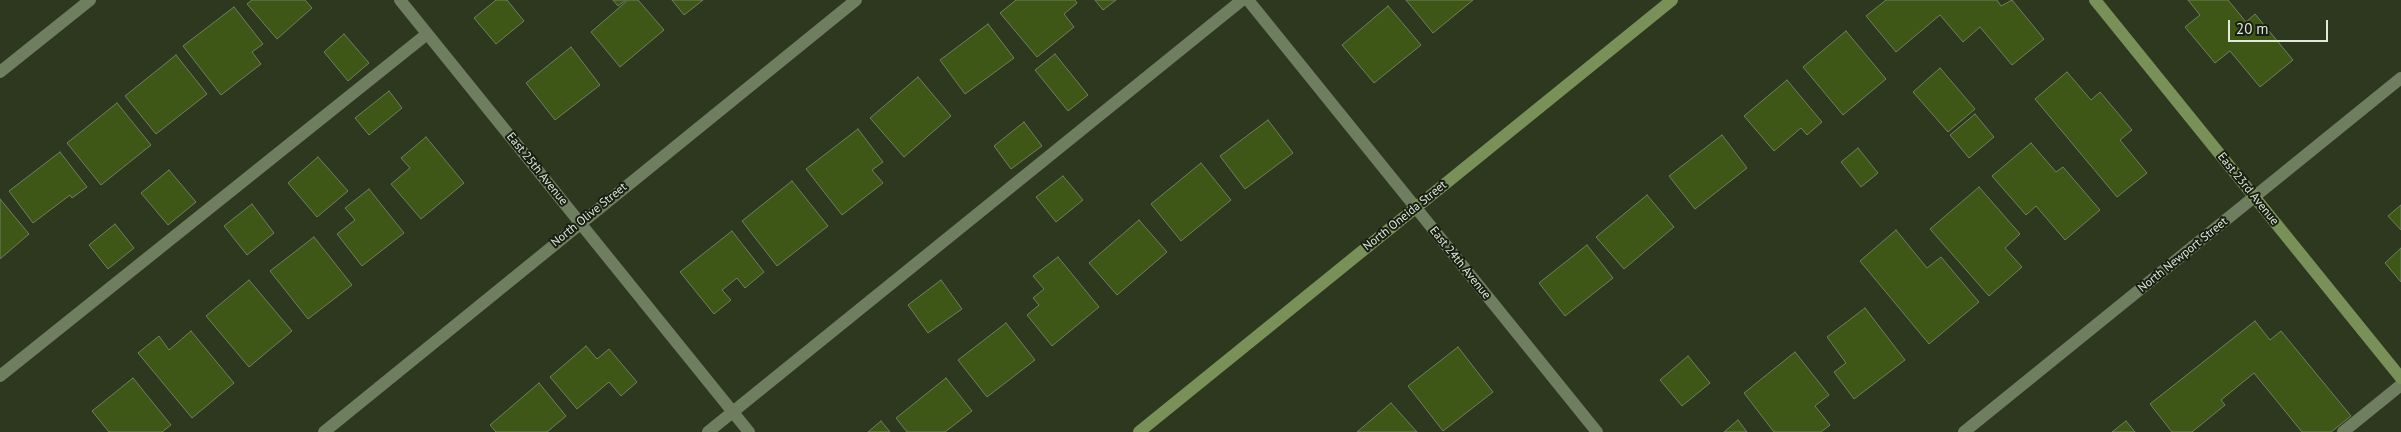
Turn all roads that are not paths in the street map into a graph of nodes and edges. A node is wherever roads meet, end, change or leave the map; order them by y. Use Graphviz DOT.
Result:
graph roads {
  1 [pos="90,0"];
  2 [pos="400,0"];
  3 [pos="856,0"];
  4 [pos="1242,0"];
  5 [pos="1248,0"];
  6 [pos="1672,0"];
  7 [pos="2099,1"];
  8 [pos="428,34"];
  9 [pos="0,72"];
  10 [pos="2401,78"];
  11 [pos="2255,197"];
  12 [pos="1415,208"];
  13 [pos="580,222"];
  14 [pos="0,376"];
  15 [pos="2401,378"];
  16 [pos="2401,385"];
  17 [pos="733,412"];
  18 [pos="324,432"];
  19 [pos="708,432"];
  20 [pos="749,432"];
  21 [pos="1139,432"];
  22 [pos="1597,432"];
  23 [pos="1964,432"];
  24 [pos="2344,432"];
  1 -- 9 [label="street"];
  2 -- 8 [label="street, East 25th Avenue"];
  3 -- 13 [label="street, North Olive Street"];
  4 -- 17 [label="street"];
  5 -- 12 [label="street, East 24th Avenue"];
  6 -- 12 [label="street, North Oneida Street"];
  7 -- 11 [label="street, East 23rd Avenue"];
  8 -- 13 [label="street, East 25th Avenue"];
  8 -- 14 [label="street"];
  10 -- 11 [label="street, North Newport Street"];
  11 -- 15 [label="street, East 23rd Avenue"];
  11 -- 23 [label="street, North Newport Street"];
  12 -- 21 [label="street, North Oneida Street"];
  12 -- 22 [label="street, East 24th Avenue"];
  13 -- 17 [label="street, East 25th Avenue"];
  13 -- 18 [label="street, North Olive Street"];
  16 -- 24 [label="street"];
  17 -- 19 [label="street"];
  17 -- 20 [label="street, East 25th Avenue"];
}
